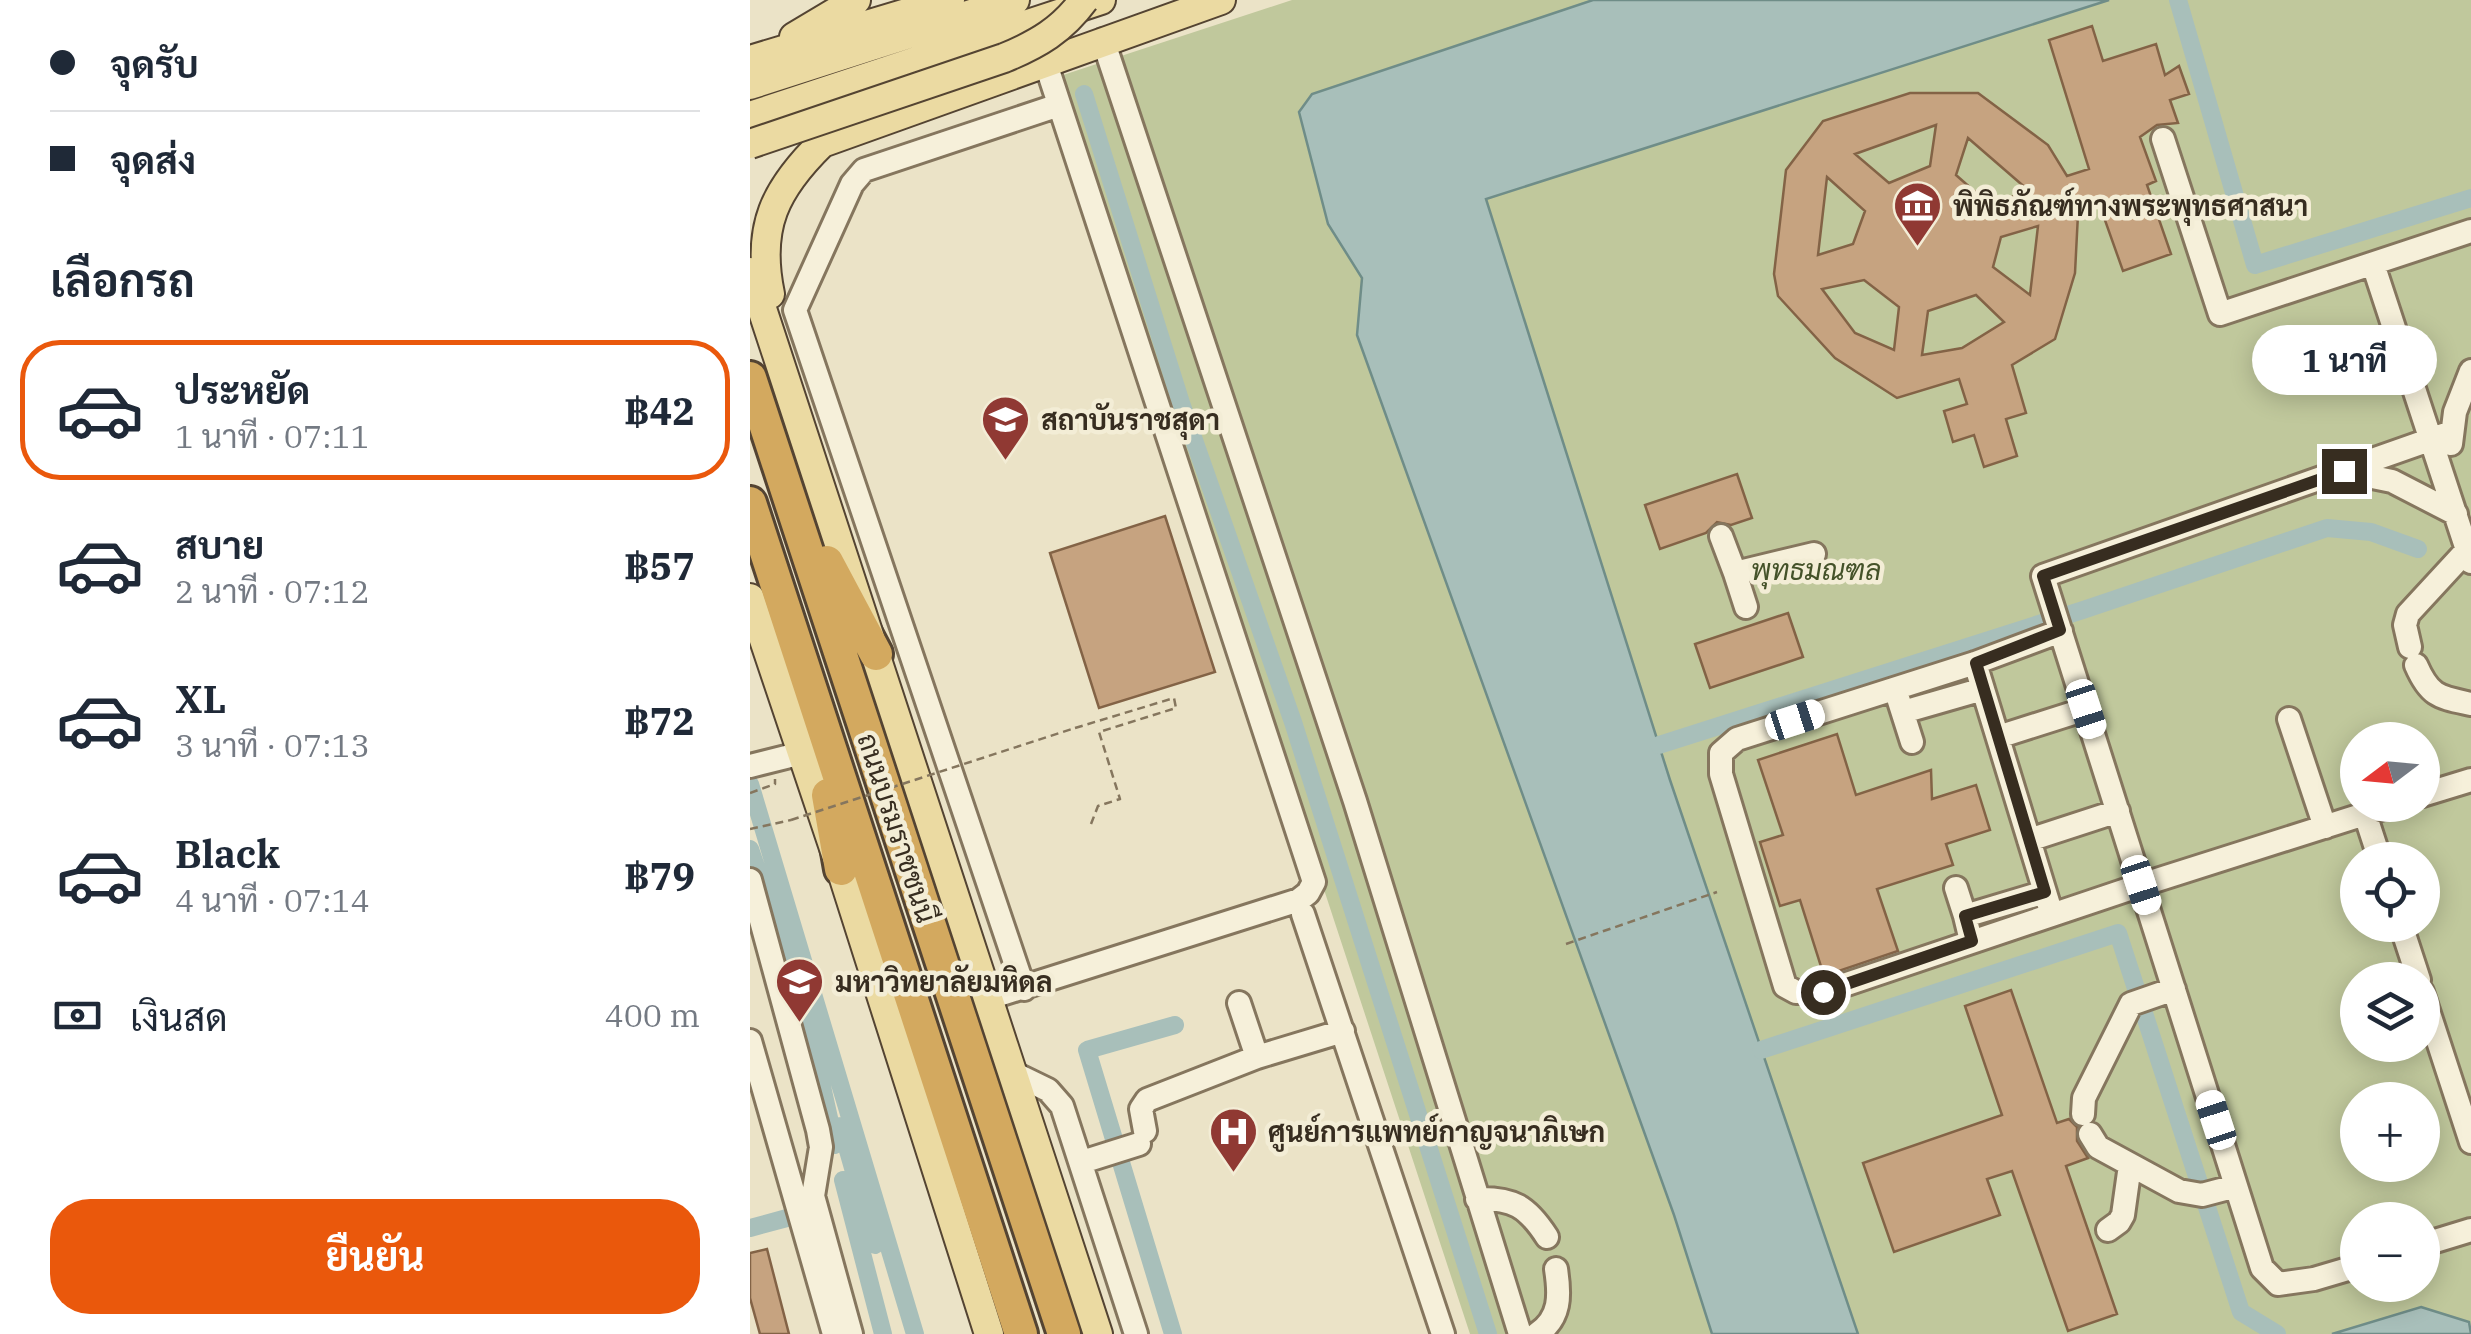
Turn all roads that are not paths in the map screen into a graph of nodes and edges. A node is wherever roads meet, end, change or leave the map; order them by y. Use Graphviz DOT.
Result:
graph roads {
  1 [pos="856,0"];
  2 [pos="950,0"];
  3 [pos="1015,0"];
  4 [pos="1084,0"];
  5 [pos="1100,0"];
  6 [pos="1221,0"];
  7 [pos="1103,40"];
  8 [pos="1045,62"];
  9 [pos="753,68"];
  10 [pos="1059,106"];
  11 [pos="750,120"];
  12 [pos="2163,139"];
  13 [pos="822,143"];
  14 [pos="750,144"];
  15 [pos="2471,231"];
  16 [pos="2373,264"];
  17 [pos="750,272"];
  18 [pos="784,371"];
  19 [pos="2471,371"];
  20 [pos="750,378"];
  21 [pos="2441,436"];
  22 [pos="2344,471"];
  23 [pos="787,488"];
  24 [pos="750,503"];
  25 [pos="2456,514"];
  26 [pos="1721,536"];
  27 [pos="1814,554"];
  28 [pos="2469,556"];
  29 [pos="1736,572"];
  30 [pos="750,598"];
  31 [pos="1746,607"];
  32 [pos="2060,630"];
  33 [pos="876,654"];
  34 [pos="1976,663"];
  35 [pos="809,682"];
  36 [pos="1895,688"];
  37 [pos="1983,689"];
  38 [pos="2471,704"];
  39 [pos="2086,709"];
  40 [pos="1903,712"];
  41 [pos="2289,719"];
  42 [pos="1998,737"];
  43 [pos="1912,742"];
  44 [pos="802,753"];
  45 [pos="752,765"];
  46 [pos="2471,780"];
  47 [pos="2440,790"];
  48 [pos="2118,811"];
  49 [pos="2340,822"];
  50 [pos="2324,827"];
  51 [pos="2029,840"];
  52 [pos="841,869"];
  53 [pos="750,880"];
  54 [pos="2141,885"];
  55 [pos="1956,888"];
  56 [pos="2045,892"];
  57 [pos="1301,907"];
  58 [pos="1965,916"];
  59 [pos="2052,916"];
  60 [pos="1972,941"];
  61 [pos="1024,989"];
  62 [pos="2156,994"];
  63 [pos="988,998"];
  64 [pos="1240,1003"];
  65 [pos="1343,1031"];
  66 [pos="750,1041"];
  67 [pos="2440,1047"];
  68 [pos="1257,1058"];
  69 [pos="1013,1073"];
  70 [pos="2471,1142"];
  71 [pos="1093,1159"];
  72 [pos="2130,1165"];
  73 [pos="2220,1190"];
  74 [pos="1477,1199"];
  75 [pos="2108,1230"];
  76 [pos="2471,1230"];
  77 [pos="1547,1237"];
  78 [pos="2440,1239"];
  79 [pos="1556,1269"];
  80 [pos="2340,1271"];
  81 [pos="834,1334"];
  82 [pos="851,1334"];
  83 [pos="989,1334"];
  84 [pos="1021,1334"];
  85 [pos="1064,1334"];
  86 [pos="1098,1334"];
  87 [pos="1136,1334"];
  88 [pos="1443,1334"];
  89 [pos="1520,1334"];
  90 [pos="1537,1334"];
  1 -- 9 [label="main road"];
  2 -- 9 [label="main road"];
  3 -- 9 [label="main road"];
  4 -- 14 [label="main road, bridge"];
  5 -- 11 [label="main road, bridge"];
  6 -- 7 [label="main road"];
  7 -- 8 [label="main road"];
  7 -- 74 [label="street"];
  8 -- 10 [label="street"];
  8 -- 13 [label="main road"];
  10 -- 57 [label="street"];
  10 -- 61 [label="street"];
  11 -- 13 [label="main road"];
  12 -- 16 [label="street"];
  13 -- 18 [label="main road"];
  15 -- 16 [label="street"];
  16 -- 21 [label="street"];
  17 -- 18 [label="main road"];
  18 -- 33 [label="main road"];
  19 -- 21 [label="street"];
  20 -- 23 [label="highway, ถนนบรมราชชนนี"];
  21 -- 22 [label="street"];
  21 -- 25 [label="street"];
  22 -- 25 [label="street"];
  22 -- 32 [label="street"];
  23 -- 33 [label="highway"];
  23 -- 85 [label="highway, ถนนบรมราชชนนี"];
  24 -- 35 [label="highway, ถนนบรมราชชนนี"];
  25 -- 28 [label="street"];
  26 -- 29 [label="street"];
  27 -- 29 [label="street"];
  28 -- 38 [label="street"];
  29 -- 31 [label="street"];
  30 -- 44 [label="main road"];
  32 -- 34 [label="street"];
  32 -- 39 [label="street"];
  33 -- 63 [label="main road"];
  34 -- 36 [label="street"];
  34 -- 37 [label="street"];
  35 -- 52 [label="highway"];
  35 -- 84 [label="highway, ถนนบรมราชชนนี"];
  36 -- 40 [label="street"];
  36 -- 60 [label="street"];
  37 -- 40 [label="street"];
  37 -- 42 [label="street"];
  39 -- 42 [label="street"];
  39 -- 48 [label="street"];
  40 -- 43 [label="street"];
  41 -- 50 [label="street"];
  42 -- 51 [label="street"];
  44 -- 45 [label="street"];
  44 -- 52 [label="main road"];
  46 -- 47 [label="street"];
  48 -- 51 [label="street"];
  48 -- 54 [label="street"];
  49 -- 50 [label="street"];
  50 -- 54 [label="street"];
  51 -- 56 [label="street"];
  52 -- 83 [label="main road"];
  53 -- 82 [label="street"];
  54 -- 59 [label="street"];
  54 -- 62 [label="street"];
  55 -- 58 [label="street"];
  56 -- 58 [label="street"];
  56 -- 59 [label="street"];
  57 -- 61 [label="street"];
  57 -- 65 [label="street"];
  58 -- 60 [label="street"];
  59 -- 60 [label="street"];
  61 -- 63 [label="street"];
  62 -- 72 [label="street"];
  62 -- 73 [label="street"];
  63 -- 69 [label="main road"];
  64 -- 68 [label="street"];
  65 -- 68 [label="street"];
  65 -- 88 [label="street"];
  66 -- 81 [label="street"];
  67 -- 70 [label="street"];
  68 -- 71 [label="street"];
  69 -- 71 [label="street"];
  69 -- 86 [label="main road"];
  71 -- 87 [label="street"];
  72 -- 73 [label="street"];
  72 -- 75 [label="street"];
  73 -- 80 [label="street"];
  74 -- 77 [label="street"];
  74 -- 89 [label="street"];
  76 -- 78 [label="street"];
  79 -- 90 [label="street"];
}
